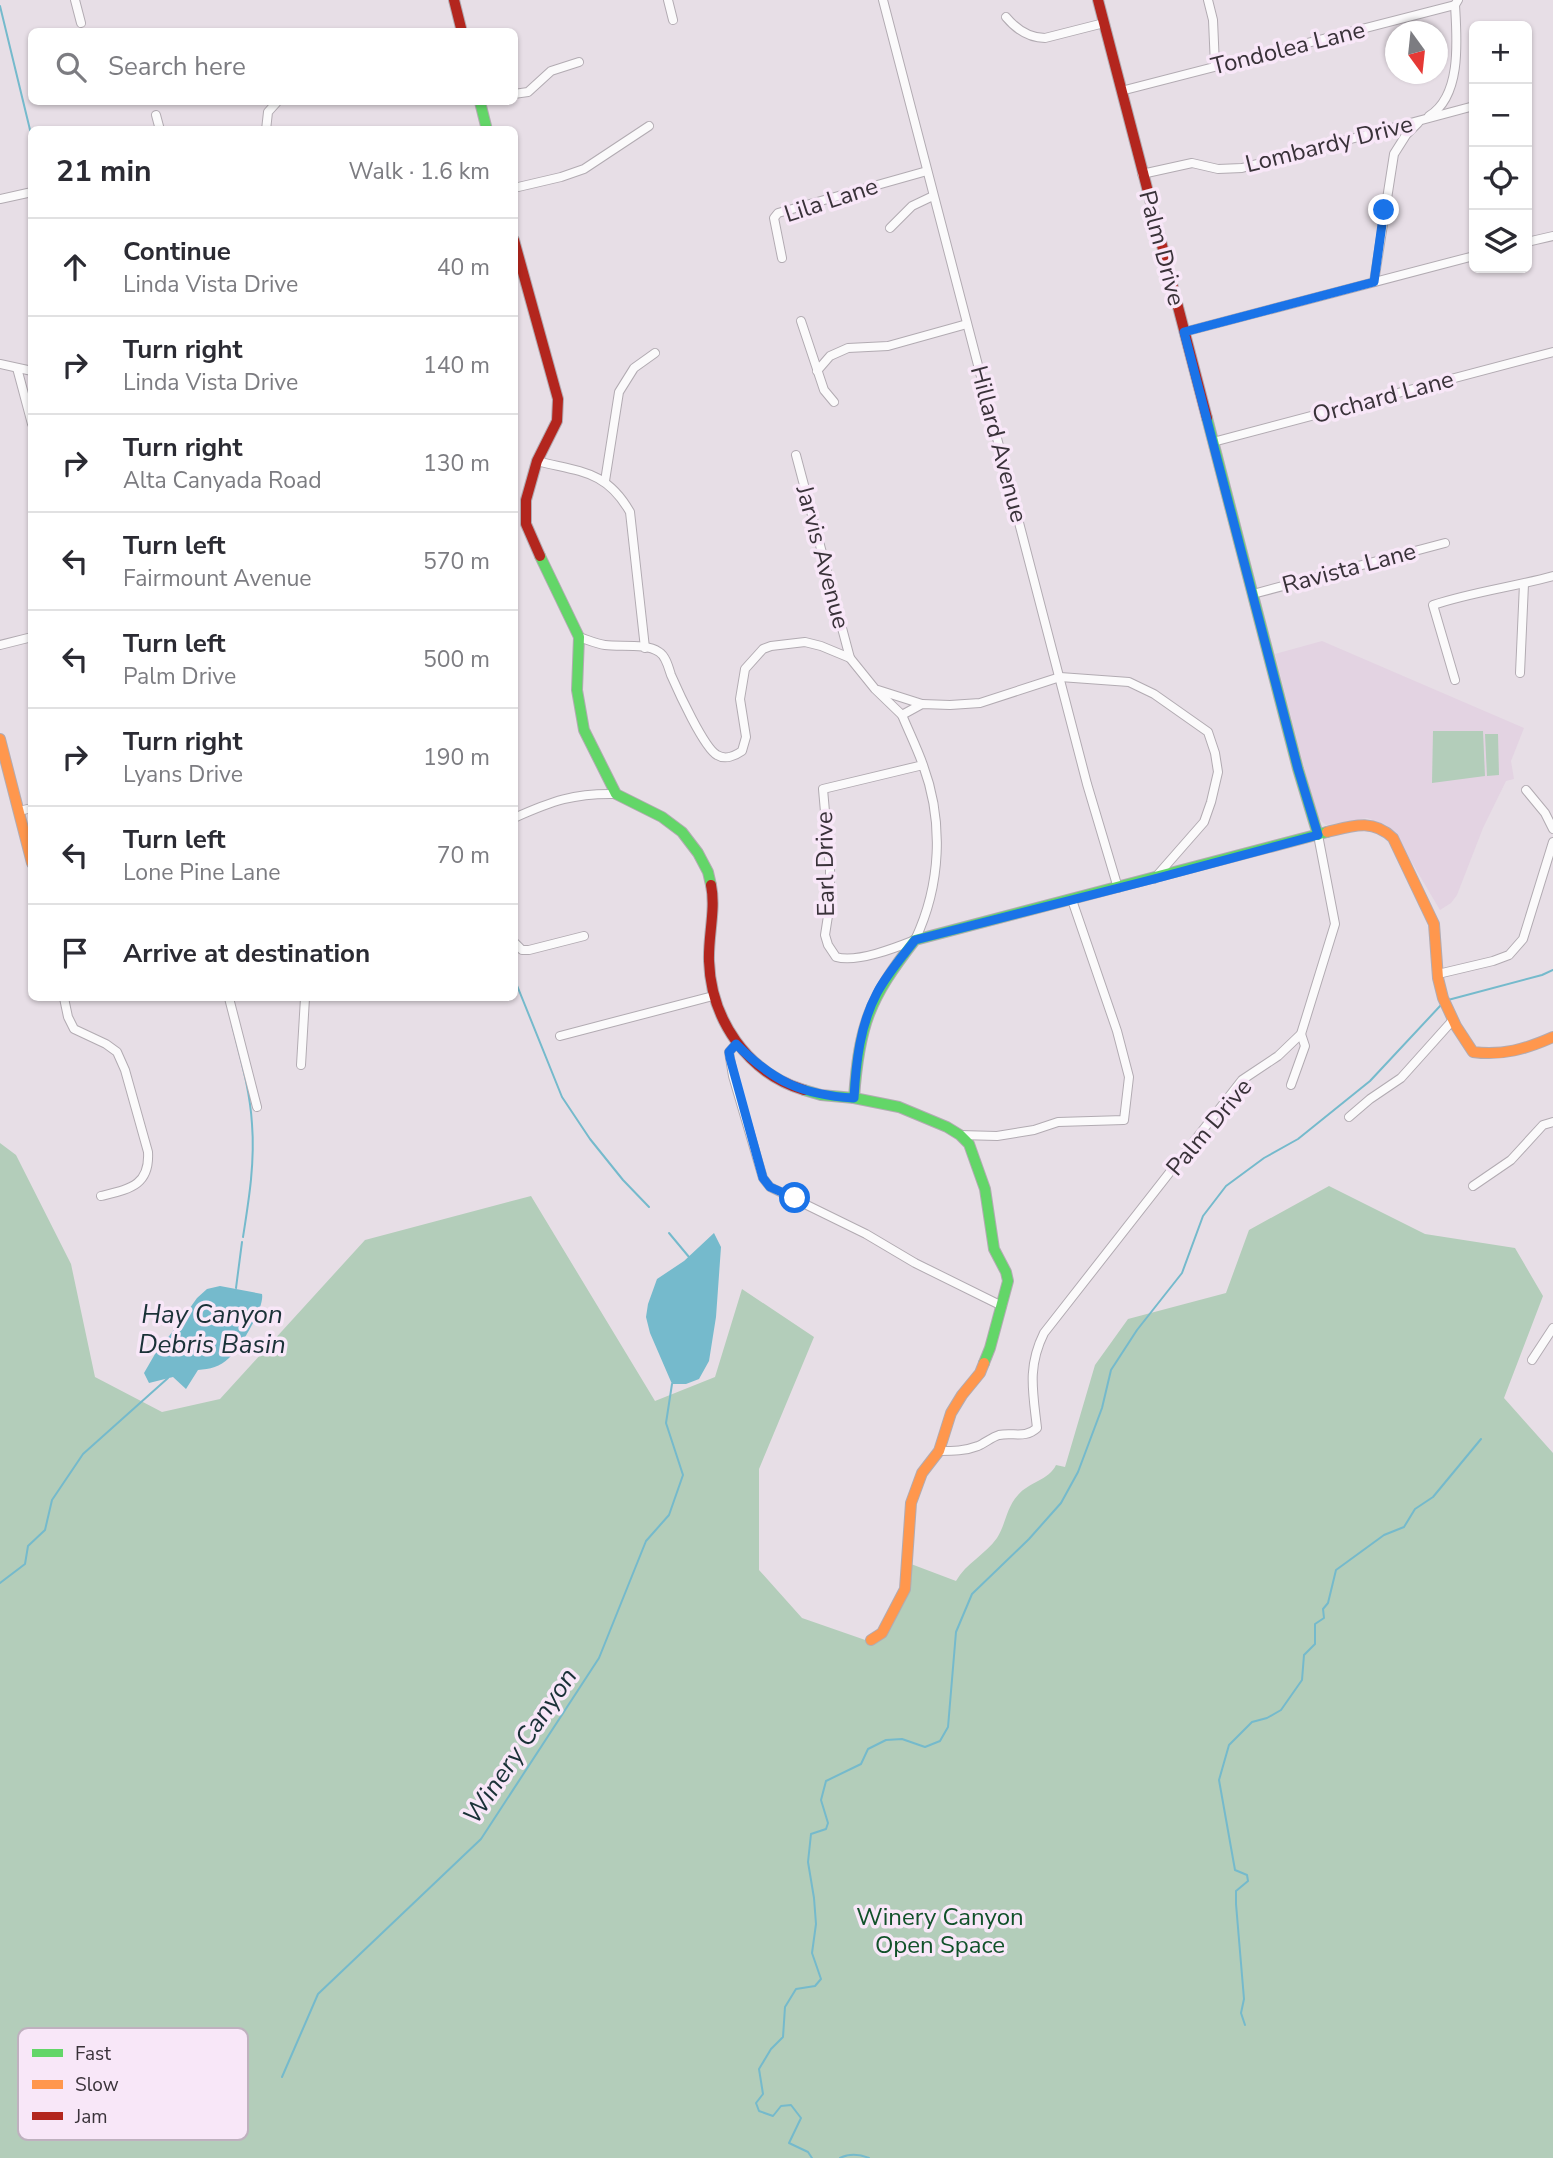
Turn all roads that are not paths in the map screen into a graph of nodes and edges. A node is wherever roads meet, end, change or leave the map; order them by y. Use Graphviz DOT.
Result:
graph roads {
  1 [pos="75,0"];
  2 [pos="454,0"];
  3 [pos="668,0"];
  4 [pos="883,0"];
  5 [pos="1098,0"];
  6 [pos="1208,0"];
  7 [pos="1456,3"];
  8 [pos="1006,17"];
  9 [pos="673,20"];
  10 [pos="81,23"];
  11 [pos="1104,23"];
  12 [pos="460,28"];
  13 [pos="579,62"];
  14 [pos="1215,66"];
  15 [pos="1121,91"];
  16 [pos="518,93"];
  17 [pos="275,105"];
  18 [pos="481,105"];
  19 [pos="1469,108"];
  20 [pos="156,115"];
  21 [pos="1422,121"];
  22 [pos="159,126"];
  23 [pos="266,126"];
  24 [pos="486,126"];
  25 [pos="649,126"];
  26 [pos="927,171"];
  27 [pos="1142,174"];
  28 [pos="518,187"];
  29 [pos="28,193"];
  30 [pos="933,196"];
  31 [pos="0,199"];
  32 [pos="890,228"];
  33 [pos="1553,236"];
  34 [pos="1532,241"];
  35 [pos="518,254"];
  36 [pos="1469,257"];
  37 [pos="782,258"];
  38 [pos="1374,282"];
  39 [pos="801,321"];
  40 [pos="967,324"];
  41 [pos="1184,332"];
  42 [pos="1553,352"];
  43 [pos="654,353"];
  44 [pos="0,364"];
  45 [pos="17,368"];
  46 [pos="28,370"];
  47 [pos="817,371"];
  48 [pos="834,402"];
  49 [pos="28,410"];
  50 [pos="1213,442"];
  51 [pos="796,455"];
  52 [pos="537,461"];
  53 [pos="605,481"];
  54 [pos="1445,543"];
  55 [pos="1553,576"];
  56 [pos="1524,584"];
  57 [pos="1253,594"];
  58 [pos="579,637"];
  59 [pos="28,638"];
  60 [pos="0,645"];
  61 [pos="645,648"];
  62 [pos="850,658"];
  63 [pos="1520,673"];
  64 [pos="1060,677"];
  65 [pos="1455,680"];
  66 [pos="875,689"];
  67 [pos="922,704"];
  68 [pos="902,715"];
  69 [pos="0,742"];
  70 [pos="923,765"];
  71 [pos="1526,790"];
  72 [pos="616,794"];
  73 [pos="28,809"];
  74 [pos="19,811"];
  75 [pos="518,816"];
  76 [pos="1553,829"];
  77 [pos="1318,835"];
  78 [pos="1553,842"];
  79 [pos="28,847"];
  80 [pos="1154,879"];
  81 [pos="1118,888"];
  82 [pos="1072,900"];
  83 [pos="584,936"];
  84 [pos="915,940"];
  85 [pos="518,946"];
  86 [pos="1438,974"];
  87 [pos="713,996"];
  88 [pos="65,1001"];
  89 [pos="230,1001"];
  90 [pos="305,1001"];
  91 [pos="1451,1015"];
  92 [pos="1301,1034"];
  93 [pos="560,1036"];
  94 [pos="1553,1037"];
  95 [pos="736,1044"];
  96 [pos="302,1065"];
  97 [pos="1291,1085"];
  98 [pos="854,1098"];
  99 [pos="257,1107"];
  100 [pos="1349,1117"];
  101 [pos="1553,1122"];
  102 [pos="960,1135"];
  103 [pos="1473,1186"];
  104 [pos="100,1196"];
  105 [pos="1002,1306"];
  106 [pos="1553,1328"];
  107 [pos="1553,1335"];
  108 [pos="1545,1342"];
  109 [pos="1532,1360"];
  110 [pos="939,1451"];
  111 [pos="871,1640"];
  1 -- 10 [label="street"];
  2 -- 12 [label="street"];
  3 -- 9 [label="street"];
  4 -- 26 [label="street, Hillard Avenue"];
  5 -- 11 [label="street, Palm Drive"];
  6 -- 14 [label="street"];
  7 -- 14 [label="street, Tondolea Lane"];
  7 -- 21 [label="street"];
  8 -- 11 [label="street"];
  11 -- 15 [label="street, Palm Drive"];
  13 -- 16 [label="street"];
  14 -- 15 [label="street, Tondolea Lane"];
  15 -- 27 [label="street, Palm Drive"];
  17 -- 23 [label="street"];
  18 -- 24 [label="street"];
  19 -- 21 [label="street, Lombardy Drive"];
  20 -- 22 [label="street"];
  21 -- 27 [label="street, Lombardy Drive"];
  21 -- 38 [label="street"];
  25 -- 28 [label="street"];
  26 -- 30 [label="street, Hillard Avenue"];
  26 -- 37 [label="street, Lila Lane"];
  27 -- 41 [label="street, Palm Drive"];
  29 -- 31 [label="street"];
  30 -- 32 [label="street"];
  30 -- 40 [label="street, Hillard Avenue"];
  33 -- 34 [label="street"];
  35 -- 52 [label="street"];
  36 -- 38 [label="street"];
  38 -- 41 [label="street"];
  39 -- 47 [label="street"];
  40 -- 47 [label="street"];
  40 -- 64 [label="street, Hillard Avenue"];
  41 -- 50 [label="street, Palm Drive"];
  42 -- 50 [label="street, Orchard Lane"];
  43 -- 53 [label="street"];
  44 -- 45 [label="street"];
  45 -- 46 [label="street"];
  45 -- 49 [label="street"];
  47 -- 48 [label="street"];
  50 -- 57 [label="street, Palm Drive"];
  51 -- 62 [label="street, Jarvis Avenue"];
  52 -- 53 [label="street"];
  52 -- 58 [label="street"];
  53 -- 61 [label="street"];
  54 -- 57 [label="street, Ravista Lane"];
  55 -- 56 [label="street"];
  56 -- 63 [label="street"];
  56 -- 65 [label="street"];
  57 -- 77 [label="street, Palm Drive"];
  58 -- 61 [label="street"];
  58 -- 72 [label="street"];
  59 -- 60 [label="street"];
  61 -- 62 [label="street"];
  62 -- 66 [label="street"];
  64 -- 67 [label="street"];
  64 -- 80 [label="street"];
  64 -- 81 [label="street, Hillard Avenue"];
  66 -- 67 [label="street"];
  66 -- 68 [label="street"];
  67 -- 68 [label="street"];
  68 -- 70 [label="street"];
  69 -- 74 [label="street"];
  70 -- 84 [label="street"];
  70 -- 84 [label="street, Earl Drive"];
  71 -- 76 [label="street"];
  72 -- 75 [label="street"];
  72 -- 87 [label="street"];
  73 -- 74 [label="street"];
  74 -- 79 [label="street"];
  77 -- 80 [label="street"];
  77 -- 86 [label="street"];
  77 -- 92 [label="street, Palm Drive"];
  78 -- 86 [label="street"];
  80 -- 81 [label="street"];
  81 -- 82 [label="street"];
  82 -- 84 [label="street"];
  82 -- 102 [label="street"];
  83 -- 85 [label="street"];
  84 -- 98 [label="street"];
  86 -- 91 [label="street"];
  87 -- 93 [label="street"];
  87 -- 95 [label="street"];
  88 -- 104 [label="street"];
  89 -- 99 [label="street"];
  90 -- 96 [label="street"];
  91 -- 94 [label="street"];
  91 -- 100 [label="street"];
  92 -- 97 [label="street"];
  92 -- 110 [label="street, Palm Drive"];
  95 -- 98 [label="street"];
  95 -- 105 [label="street"];
  98 -- 102 [label="street"];
  101 -- 103 [label="street"];
  102 -- 105 [label="street"];
  105 -- 110 [label="street"];
  106 -- 108 [label="street"];
  107 -- 108 [label="street"];
  108 -- 109 [label="street"];
  110 -- 111 [label="street"];
}
